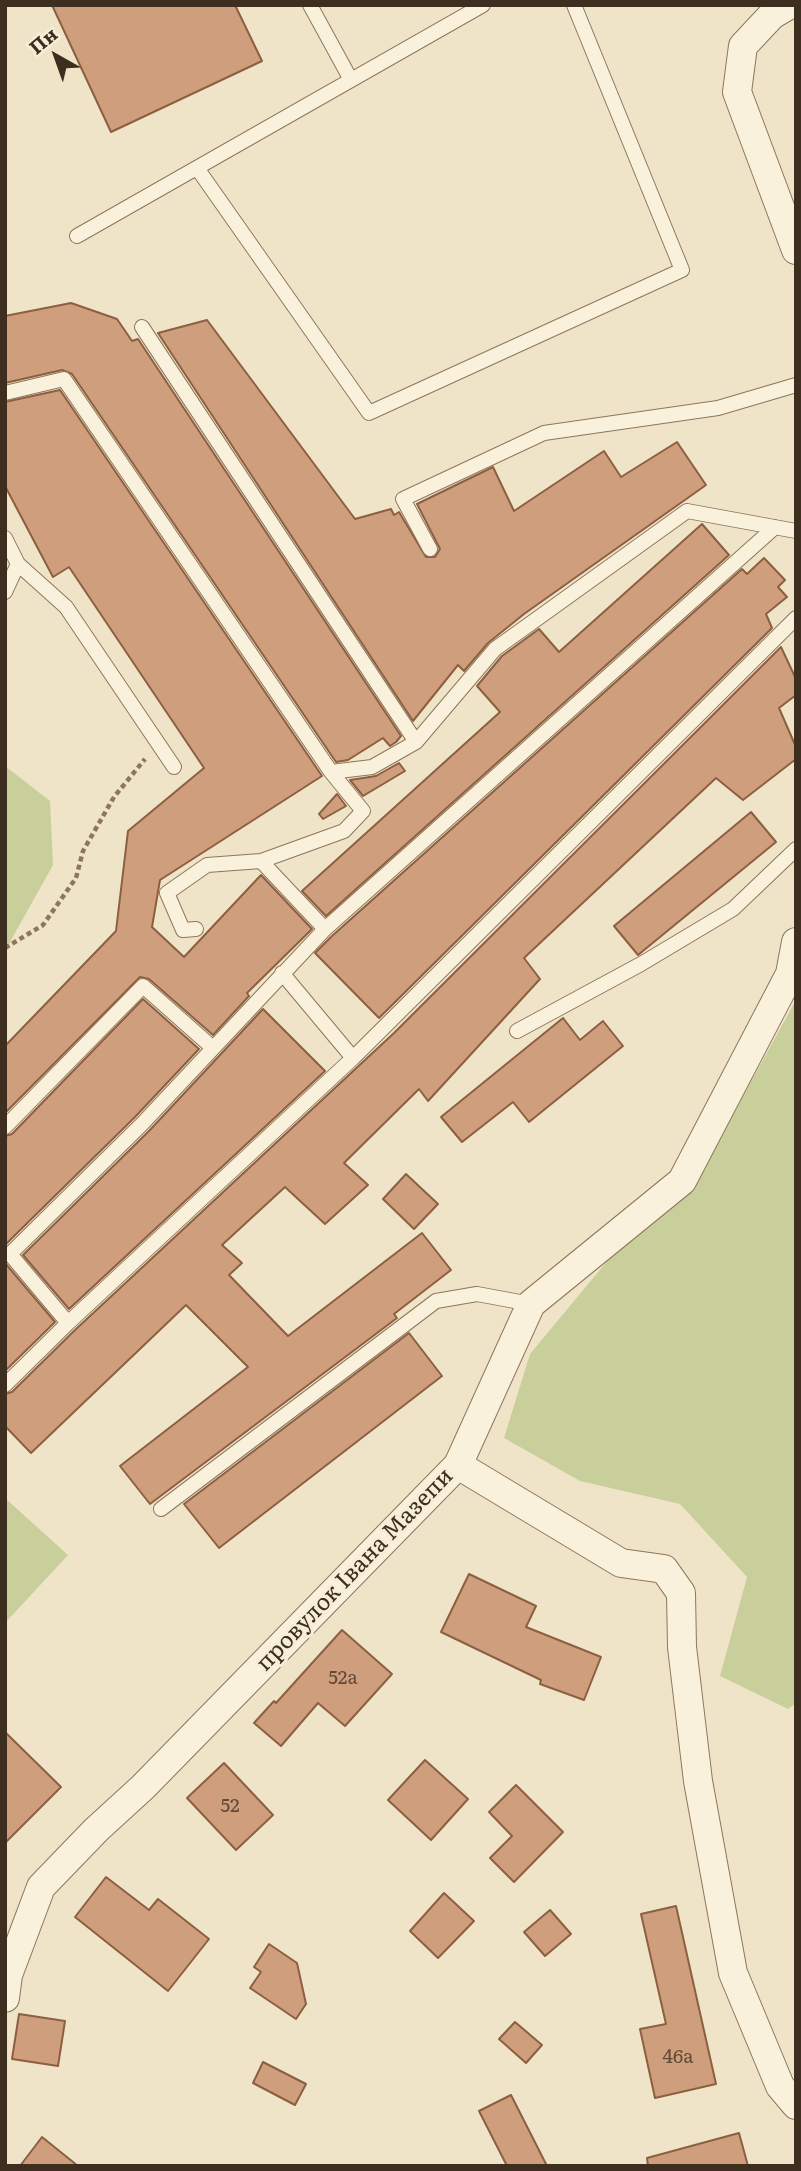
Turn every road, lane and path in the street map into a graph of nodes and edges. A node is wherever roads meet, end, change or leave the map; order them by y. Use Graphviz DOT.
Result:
graph roads {
  1 [pos="310,5"];
  2 [pos="483,5"];
  3 [pos="574,5"];
  4 [pos="789,5"];
  5 [pos="351,80"];
  6 [pos="197,168"];
  7 [pos="76,236"];
  8 [pos="796,250"];
  9 [pos="142,327"];
  10 [pos="796,385"];
  11 [pos="5,393"];
  12 [pos="775,527"];
  13 [pos="796,531"];
  14 [pos="5,538"];
  15 [pos="430,549"];
  16 [pos="18,564"];
  17 [pos="5,592"];
  18 [pos="796,618"];
  19 [pos="147,726"];
  20 [pos="416,742"];
  21 [pos="174,767"];
  22 [pos="331,772"];
  23 [pos="796,849"];
  24 [pos="261,861"];
  25 [pos="196,929"];
  26 [pos="325,929"];
  27 [pos="796,943"];
  28 [pos="5,948"];
  29 [pos="282,973"];
  30 [pos="517,1031"];
  31 [pos="213,1048"];
  32 [pos="353,1058"];
  33 [pos="5,1127"];
  34 [pos="531,1304"];
  35 [pos="68,1323"];
  36 [pos="5,1385"];
  37 [pos="458,1465"];
  38 [pos="161,1509"];
  39 [pos="5,1998"];
  40 [pos="796,2105"];
  1 -- 5 [label="lane"];
  2 -- 5 [label="lane"];
  3 -- 6 [label="lane"];
  4 -- 8 [label="street"];
  5 -- 6 [label="lane"];
  6 -- 7 [label="lane"];
  9 -- 20 [label="lane"];
  10 -- 15 [label="lane"];
  11 -- 22 [label="lane"];
  12 -- 13 [label="lane"];
  12 -- 20 [label="lane"];
  12 -- 26 [label="lane"];
  14 -- 16 [label="lane"];
  16 -- 17 [label="lane"];
  16 -- 19 [label="lane"];
  18 -- 32 [label="lane"];
  19 -- 21 [label="lane"];
  19 -- 28 [label="path"];
  20 -- 22 [label="lane"];
  22 -- 24 [label="lane"];
  23 -- 30 [label="lane"];
  24 -- 25 [label="lane"];
  24 -- 26 [label="lane"];
  26 -- 29 [label="lane"];
  27 -- 34 [label="street"];
  29 -- 31 [label="lane"];
  29 -- 32 [label="lane"];
  31 -- 33 [label="lane"];
  31 -- 35 [label="lane"];
  32 -- 35 [label="lane"];
  34 -- 37 [label="street"];
  34 -- 38 [label="lane"];
  35 -- 36 [label="lane"];
  37 -- 39 [label="street, провулок Івана Мазепи"];
  37 -- 40 [label="street, провулок Івана Мазепи"];
}
